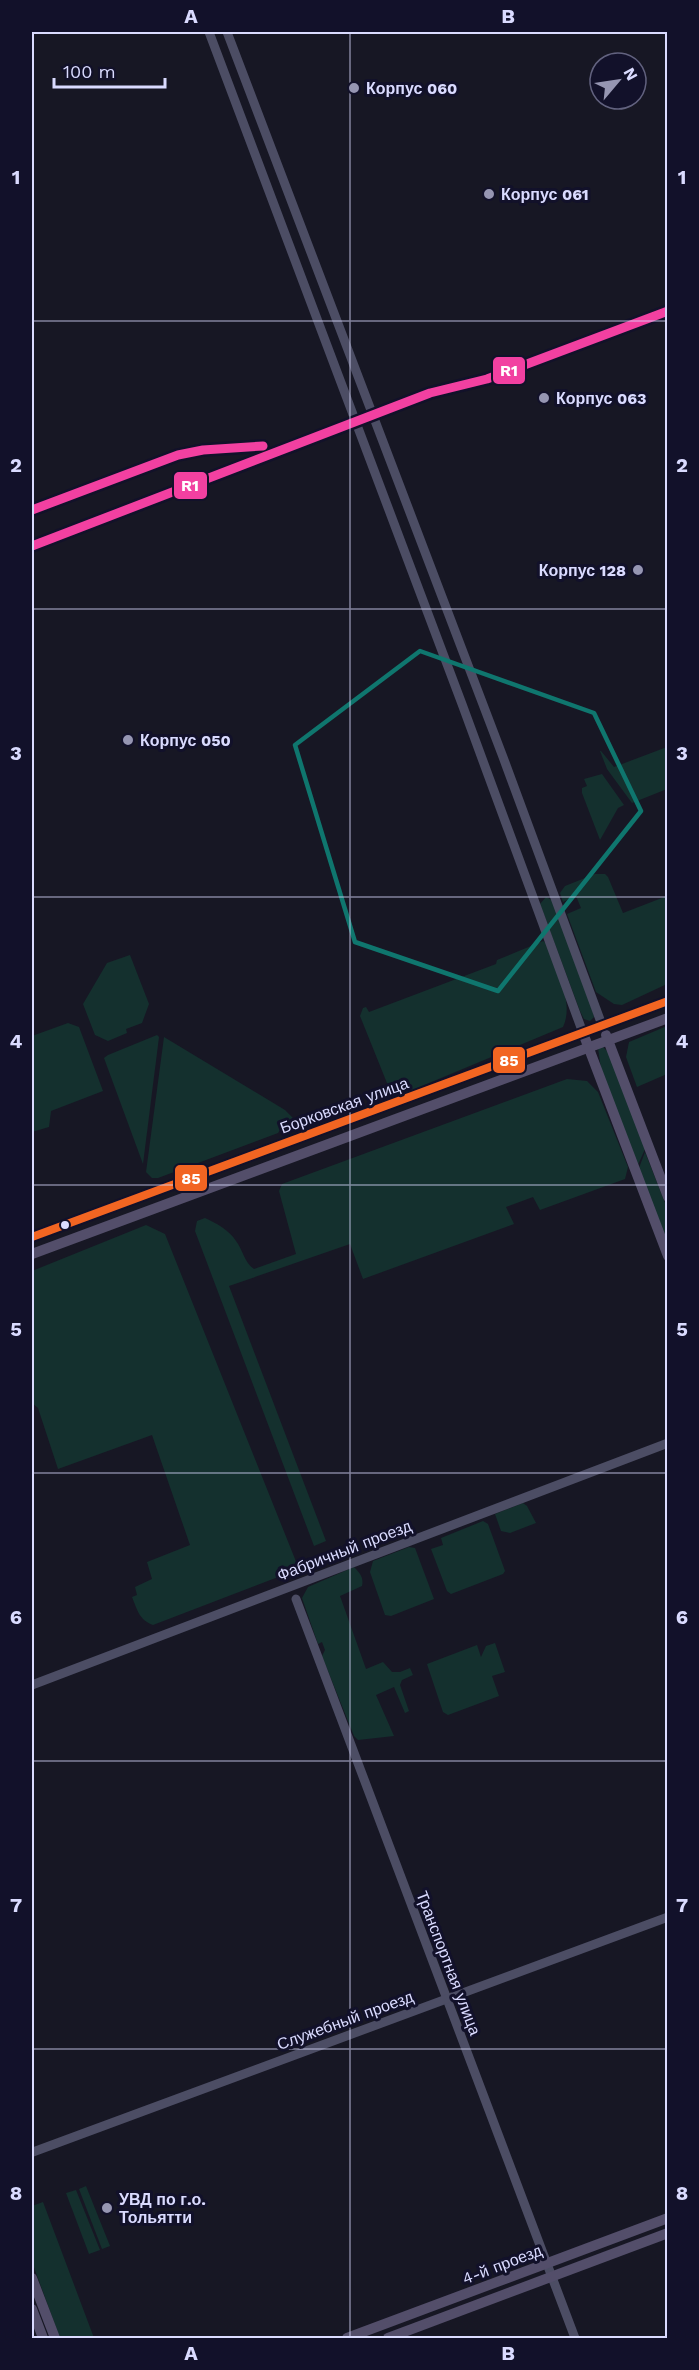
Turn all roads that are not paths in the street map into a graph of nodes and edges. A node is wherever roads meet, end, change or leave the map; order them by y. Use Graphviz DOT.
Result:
graph roads {
  1 [pos="209,32"];
  2 [pos="227,32"];
  3 [pos="245,77"];
  4 [pos="229,83"];
  5 [pos="340,331"];
  6 [pos="324,337"];
  7 [pos="410,517"];
  8 [pos="394,523"];
  9 [pos="668,1001"];
  10 [pos="668,1018"];
  11 [pos="602,1025"];
  12 [pos="583,1033"];
  13 [pos="608,1041"];
  14 [pos="589,1049"];
  15 [pos="150,1193"];
  16 [pos="668,1197"];
  17 [pos="155,1208"];
  18 [pos="32,1237"];
  19 [pos="32,1254"];
  20 [pos="668,1256"];
  21 [pos="668,1443"];
  22 [pos="296,1599"];
  23 [pos="32,1685"];
  24 [pos="668,1917"];
  25 [pos="447,1999"];
  26 [pos="33,2152"];
  27 [pos="668,2218"];
  28 [pos="668,2233"];
  29 [pos="546,2264"];
  30 [pos="551,2277"];
  31 [pos="32,2278"];
  32 [pos="32,2309"];
  33 [pos="43,2338"];
  34 [pos="55,2338"];
  35 [pos="347,2338"];
  36 [pos="388,2338"];
  37 [pos="575,2338"];
  1 -- 4 [label="street"];
  2 -- 3 [label="street"];
  3 -- 4 [label="street"];
  3 -- 5 [label="street"];
  4 -- 6 [label="street"];
  5 -- 6 [label="street"];
  5 -- 7 [label="street"];
  6 -- 8 [label="street"];
  7 -- 8 [label="street"];
  7 -- 11 [label="street"];
  8 -- 12 [label="street"];
  9 -- 11 [label="main road, Борковская улица"];
  10 -- 13 [label="main road, Борковская улица"];
  11 -- 12 [label="main road, Борковская улица"];
  11 -- 13 [label="main road"];
  12 -- 14 [label="main road"];
  12 -- 15 [label="main road, Борковская улица"];
  13 -- 14 [label="main road, Борковская улица"];
  13 -- 16 [label="main road"];
  14 -- 17 [label="main road, Борковская улица"];
  14 -- 20 [label="main road"];
  15 -- 17 [label="main road"];
  15 -- 18 [label="main road, Борковская улица"];
  17 -- 19 [label="main road, Борковская улица"];
  21 -- 23 [label="street, Фабричный проезд"];
  22 -- 25 [label="street, Транспортная улица"];
  24 -- 25 [label="street, Служебный проезд"];
  25 -- 26 [label="street, Служебный проезд"];
  25 -- 29 [label="street, Транспортная улица"];
  27 -- 29 [label="main road, 4-й проезд"];
  28 -- 30 [label="main road, 4-й проезд"];
  29 -- 30 [label="street, Транспортная улица"];
  29 -- 35 [label="main road, 4-й проезд"];
  30 -- 36 [label="main road, 4-й проезд"];
  30 -- 37 [label="street, Транспортная улица"];
  31 -- 34 [label="main road"];
  32 -- 33 [label="main road"];
}
